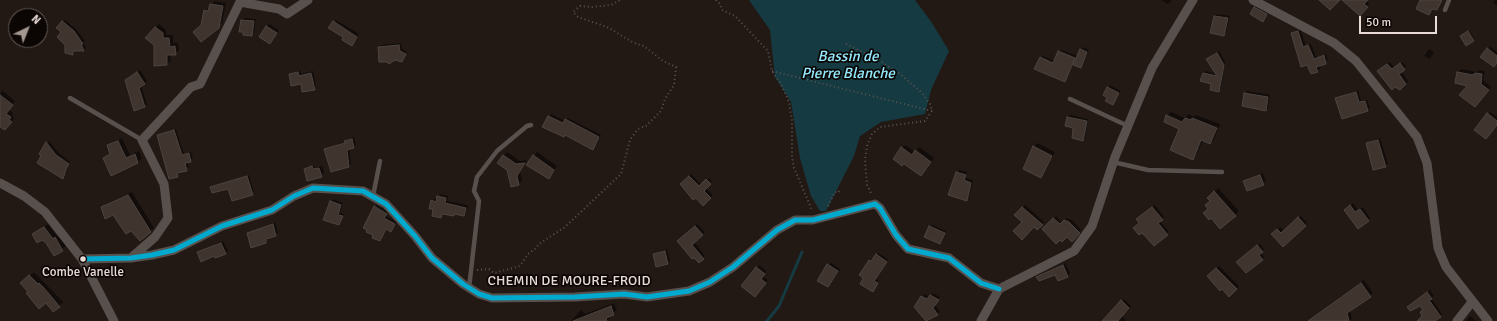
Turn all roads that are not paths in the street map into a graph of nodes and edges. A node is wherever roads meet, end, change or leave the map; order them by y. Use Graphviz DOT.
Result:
graph roads {
  1 [pos="308,0"];
  2 [pos="1192,0"];
  3 [pos="1253,0"];
  4 [pos="1449,0"];
  5 [pos="1445,10"];
  6 [pos="70,98"];
  7 [pos="1070,99"];
  8 [pos="531,125"];
  9 [pos="1128,126"];
  10 [pos="142,140"];
  11 [pos="380,161"];
  12 [pos="1113,162"];
  13 [pos="1222,172"];
  14 [pos="0,184"];
  15 [pos="373,196"];
  16 [pos="131,258"];
  17 [pos="82,259"];
  18 [pos="469,288"];
  19 [pos="999,290"];
  20 [pos="1472,302"];
  21 [pos="114,321"];
  22 [pos="981,321"];
  23 [pos="1457,321"];
  24 [pos="1488,321"];
  1 -- 10 [label="street"];
  2 -- 9 [label="street"];
  3 -- 20 [label="street"];
  4 -- 5 [label="lane"];
  6 -- 10 [label="lane"];
  7 -- 9 [label="lane"];
  8 -- 18 [label="lane"];
  9 -- 12 [label="street"];
  10 -- 16 [label="street"];
  11 -- 15 [label="lane"];
  12 -- 13 [label="lane"];
  12 -- 19 [label="street"];
  14 -- 17 [label="street"];
  15 -- 16 [label="street, CHEMIN DE MOURE-FROID"];
  15 -- 18 [label="street, CHEMIN DE MOURE-FROID"];
  16 -- 17 [label="street, CHEMIN DE MOURE-FROID"];
  17 -- 21 [label="street"];
  18 -- 19 [label="street, CHEMIN DE MOURE-FROID"];
  19 -- 22 [label="street"];
  20 -- 23 [label="street"];
  20 -- 24 [label="street"];
}
